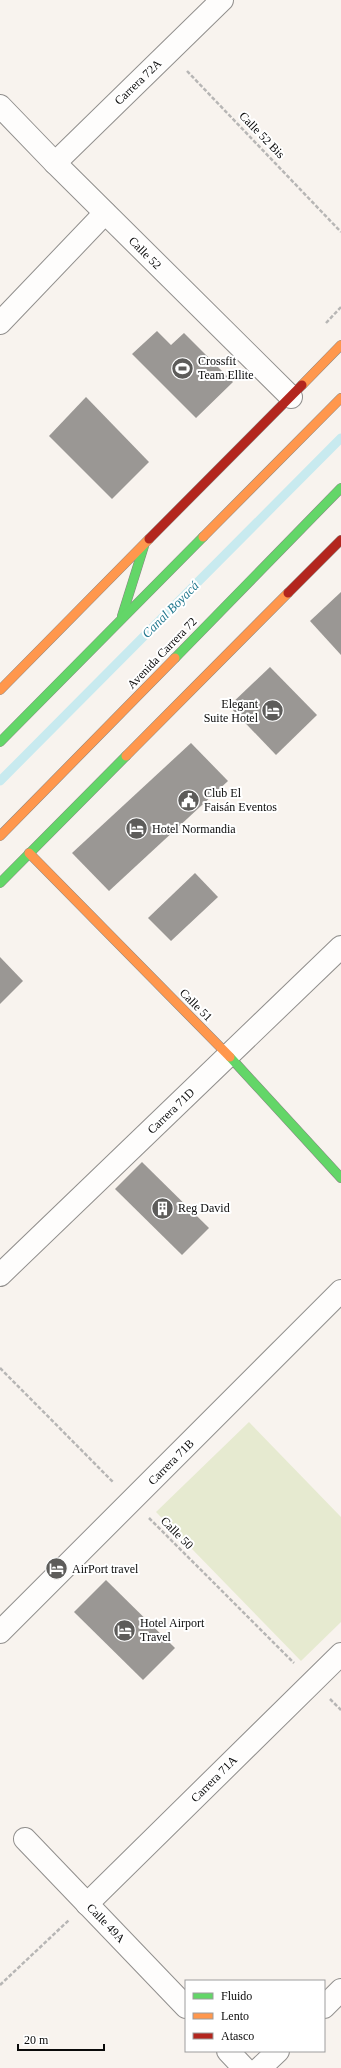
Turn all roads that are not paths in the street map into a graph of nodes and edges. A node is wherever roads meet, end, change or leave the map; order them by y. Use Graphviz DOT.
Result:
graph roads {
  1 [pos="222,0"];
  2 [pos="0,106"];
  3 [pos="55,163"];
  4 [pos="105,213"];
  5 [pos="0,323"];
  6 [pos="341,345"];
  7 [pos="291,398"];
  8 [pos="341,398"];
  9 [pos="341,488"];
  10 [pos="341,540"];
  11 [pos="145,543"];
  12 [pos="121,620"];
  13 [pos="0,690"];
  14 [pos="0,742"];
  15 [pos="0,836"];
  16 [pos="29,854"];
  17 [pos="0,883"];
  18 [pos="341,947"];
  19 [pos="229,1056"];
  20 [pos="341,1178"];
  21 [pos="0,1275"];
  22 [pos="341,1291"];
  23 [pos="0,1632"];
  24 [pos="341,1654"];
  25 [pos="25,1839"];
  26 [pos="87,1904"];
  27 [pos="341,1990"];
  28 [pos="325,2005"];
  29 [pos="185,2006"];
  30 [pos="229,2052"];
  31 [pos="277,2052"];
  32 [pos="244,2068"];
  33 [pos="260,2068"];
  1 -- 3 [label="street, Carrera 72A"];
  2 -- 3 [label="street, Calle 52"];
  3 -- 4 [label="street, Calle 52"];
  4 -- 5 [label="street"];
  4 -- 7 [label="street, Calle 52"];
  6 -- 7 [label="main road"];
  7 -- 11 [label="main road"];
  8 -- 12 [label="main road"];
  9 -- 15 [label="main road, Avenida Carrera 72"];
  10 -- 16 [label="main road"];
  11 -- 12 [label="main road"];
  11 -- 13 [label="main road"];
  12 -- 14 [label="main road"];
  16 -- 17 [label="main road"];
  16 -- 19 [label="main road, Calle 51"];
  18 -- 19 [label="street, Carrera 71D"];
  19 -- 20 [label="main road, Calle 51"];
  19 -- 21 [label="street, Carrera 71D"];
  22 -- 23 [label="street, Carrera 71B"];
  24 -- 26 [label="street, Carrera 71A"];
  25 -- 26 [label="street, Calle 49A"];
  26 -- 29 [label="street, Calle 49A"];
  27 -- 28 [label="street"];
  30 -- 32 [label="street"];
  31 -- 33 [label="street"];
}
